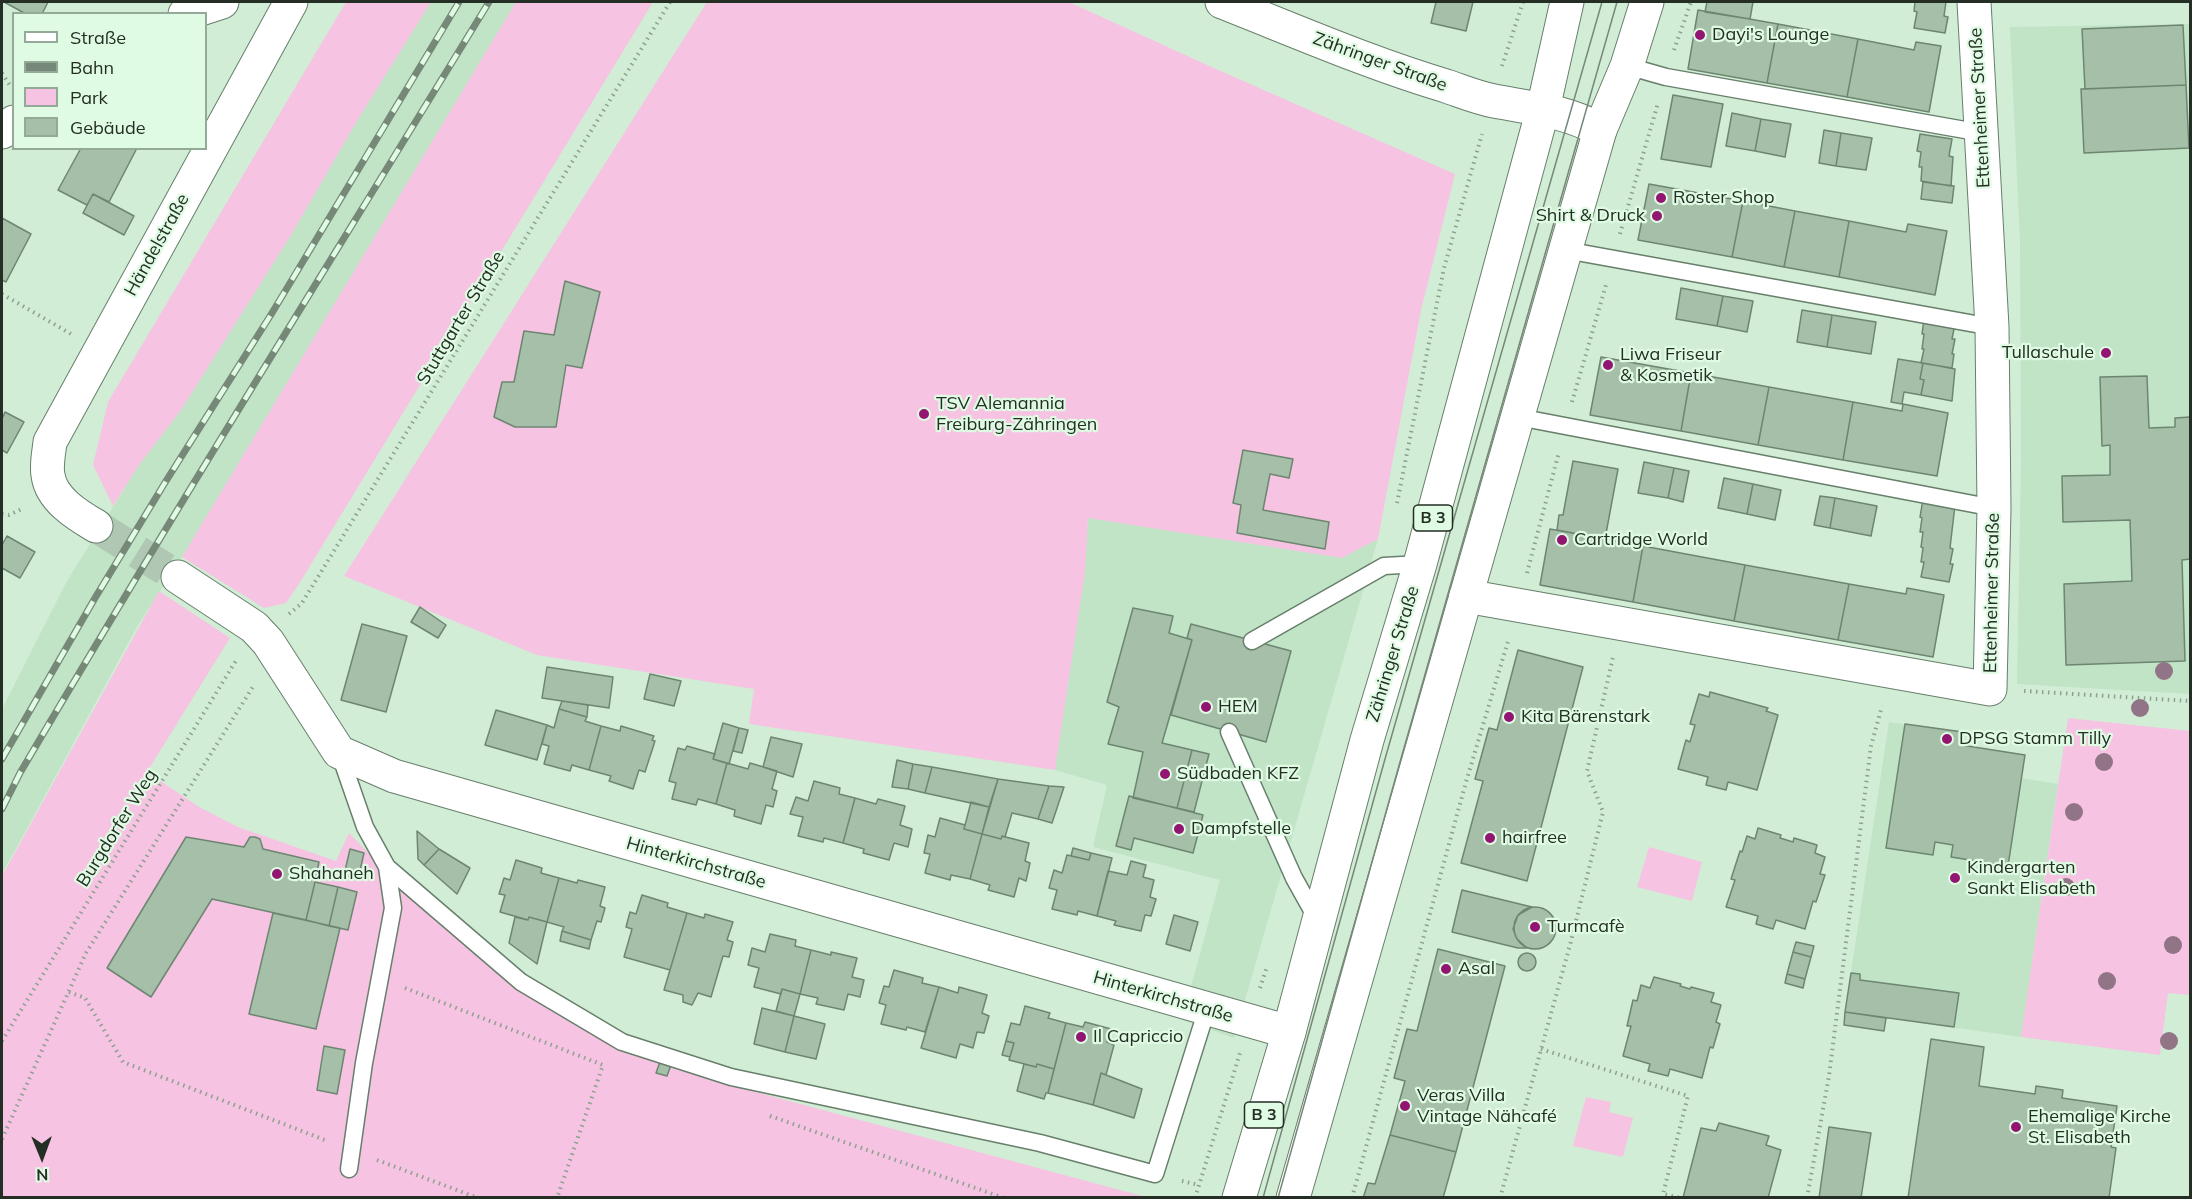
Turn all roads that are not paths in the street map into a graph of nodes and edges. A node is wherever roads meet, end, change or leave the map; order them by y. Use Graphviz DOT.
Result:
graph roads {
  1 [pos="222,2"];
  2 [pos="291,2"];
  3 [pos="1222,2"];
  4 [pos="1567,2"];
  5 [pos="1647,2"];
  6 [pos="1974,2"];
  7 [pos="191,12"];
  8 [pos="1627,66"];
  9 [pos="1543,109"];
  10 [pos="1600,129"];
  11 [pos="1982,133"];
  12 [pos="1565,250"];
  13 [pos="1992,327"];
  14 [pos="1518,417"];
  15 [pos="1994,508"];
  16 [pos="96,526"];
  17 [pos="1420,564"];
  18 [pos="178,577"];
  19 [pos="1466,596"];
  20 [pos="1252,641"];
  21 [pos="1229,732"];
  22 [pos="339,752"];
  23 [pos="387,867"];
  24 [pos="1319,923"];
  25 [pos="1207,1009"];
  26 [pos="1289,1032"];
  27 [pos="349,1169"];
  28 [pos="1239,1197"];
  29 [pos="1293,1197"];
  1 -- 7 [label="street"];
  2 -- 16 [label="street, Händelstraße"];
  3 -- 9 [label="street, Zähringer Straße"];
  4 -- 9 [label="street, Zähringer Straße / B 3"];
  5 -- 8 [label="street"];
  6 -- 11 [label="street, Ettenheimer Straße"];
  8 -- 10 [label="street"];
  8 -- 11 [label="lane"];
  9 -- 10 [label="street, Zähringer Straße"];
  9 -- 17 [label="street, Zähringer Straße / B 3"];
  10 -- 12 [label="street"];
  11 -- 13 [label="street, Ettenheimer Straße"];
  12 -- 13 [label="lane"];
  12 -- 14 [label="street"];
  13 -- 15 [label="street, Ettenheimer Straße"];
  14 -- 15 [label="lane"];
  14 -- 19 [label="street"];
  15 -- 19 [label="street, Ettenheimer Straße"];
  17 -- 20 [label="lane"];
  17 -- 24 [label="street, Zähringer Straße / B 3"];
  18 -- 22 [label="street"];
  19 -- 29 [label="street"];
  21 -- 24 [label="lane"];
  22 -- 23 [label="lane"];
  22 -- 25 [label="street, Hinterkirchstraße"];
  23 -- 25 [label="lane"];
  23 -- 27 [label="lane"];
  24 -- 26 [label="street, Zähringer Straße / B 3"];
  25 -- 26 [label="street, Hinterkirchstraße"];
  26 -- 28 [label="street, Zähringer Straße / B 3"];
}
